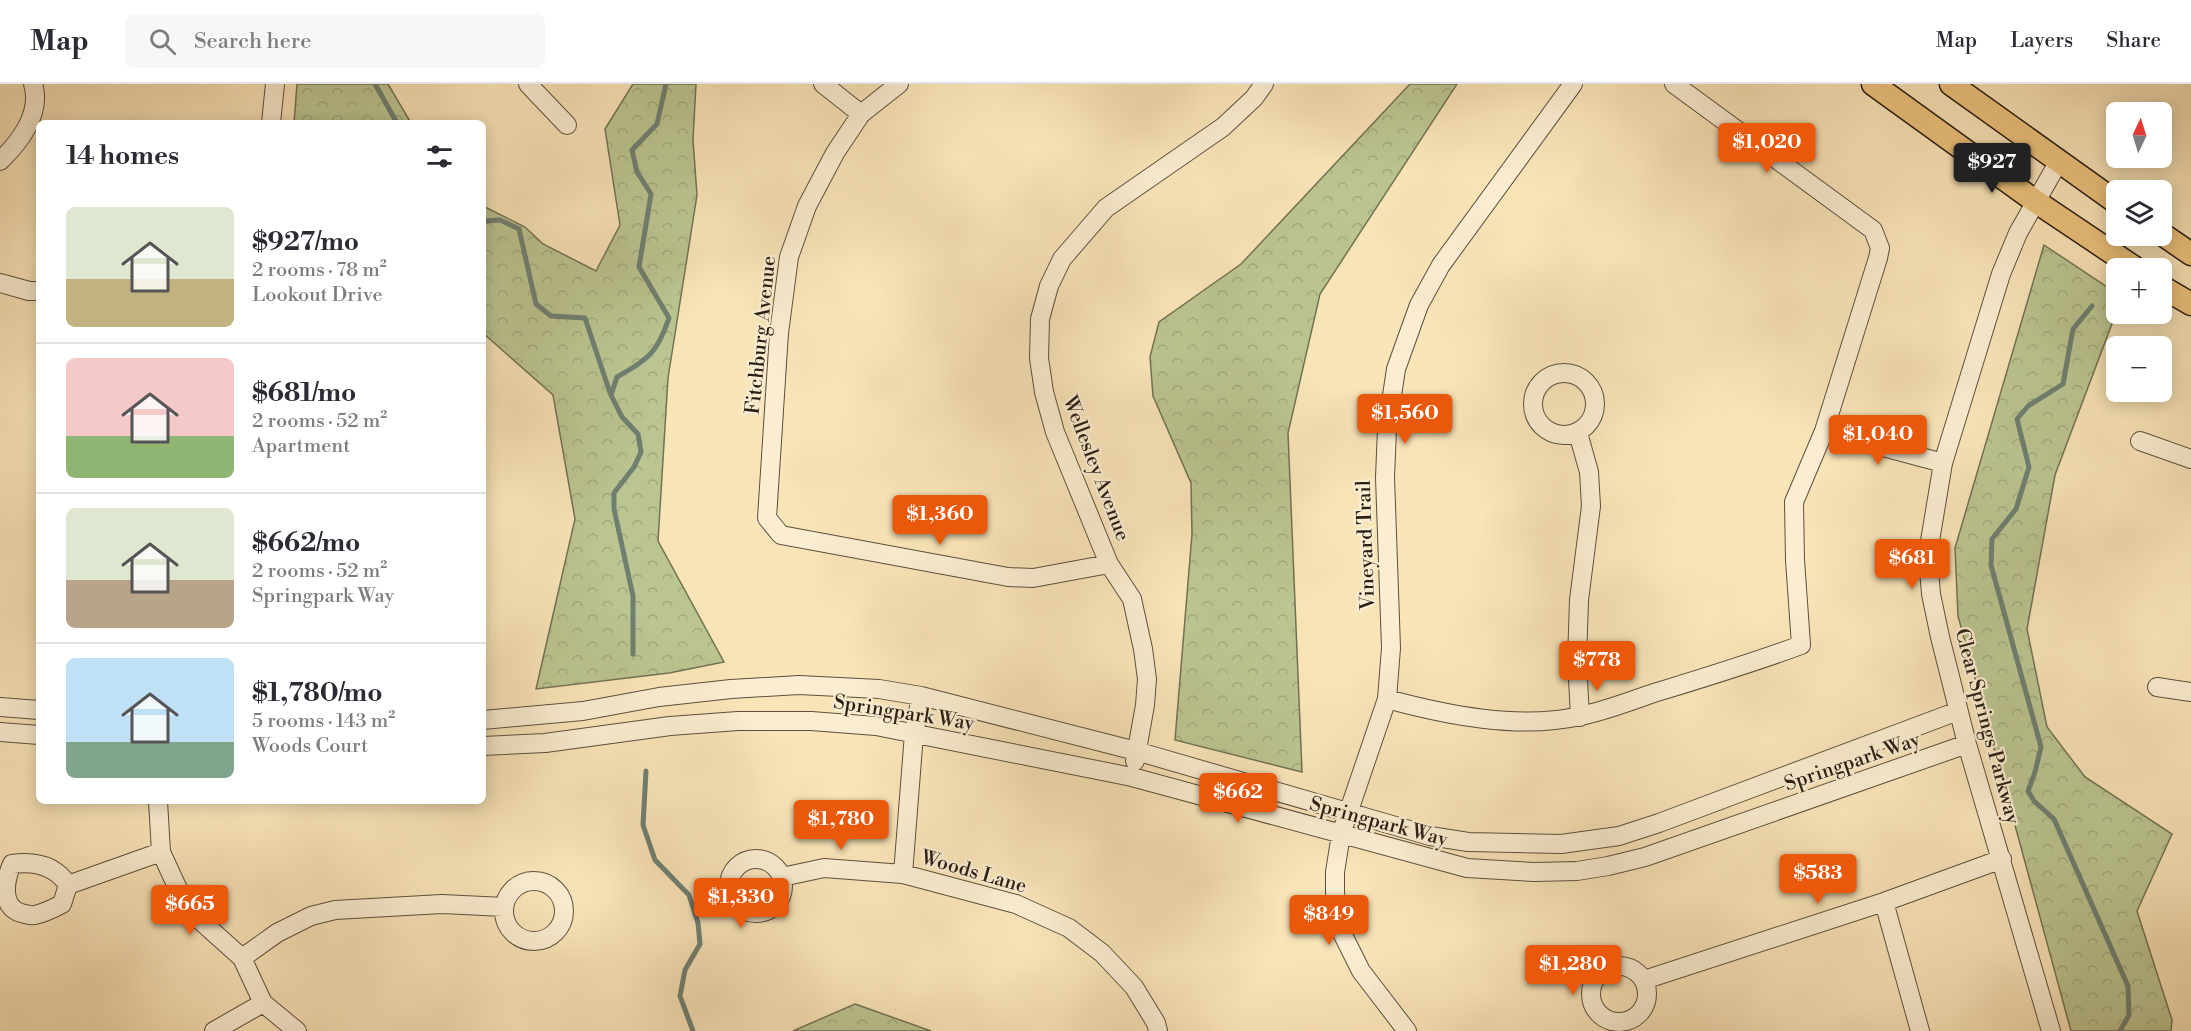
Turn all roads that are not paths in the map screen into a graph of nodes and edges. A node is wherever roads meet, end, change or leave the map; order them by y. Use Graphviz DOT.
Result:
graph roads {
  1 [pos="33,84"];
  2 [pos="275,84"];
  3 [pos="528,84"];
  4 [pos="823,84"];
  5 [pos="899,84"];
  6 [pos="1264,84"];
  7 [pos="1573,84"];
  8 [pos="1674,84"];
  9 [pos="1873,84"];
  10 [pos="1951,84"];
  11 [pos="861,114"];
  12 [pos="271,120"];
  13 [pos="567,125"];
  14 [pos="0,161"];
  15 [pos="2059,161"];
  16 [pos="2106,195"];
  17 [pos="2036,201"];
  18 [pos="2172,241"];
  19 [pos="2191,254"];
  20 [pos="2120,258"];
  21 [pos="0,283"];
  22 [pos="36,291"];
  23 [pos="2172,292"];
  24 [pos="2191,304"];
  25 [pos="1824,431"];
  26 [pos="1578,433"];
  27 [pos="2140,441"];
  28 [pos="2191,459"];
  29 [pos="1943,463"];
  30 [pos="1109,564"];
  31 [pos="2157,687"];
  32 [pos="2191,692"];
  33 [pos="921,696"];
  34 [pos="1387,699"];
  35 [pos="0,707"];
  36 [pos="36,710"];
  37 [pos="1958,711"];
  38 [pos="1580,717"];
  39 [pos="486,720"];
  40 [pos="0,732"];
  41 [pos="914,734"];
  42 [pos="36,735"];
  43 [pos="1967,744"];
  44 [pos="486,746"];
  45 [pos="1136,751"];
  46 [pos="1132,777"];
  47 [pos="158,804"];
  48 [pos="1348,812"];
  49 [pos="1341,834"];
  50 [pos="160,852"];
  51 [pos="2002,859"];
  52 [pos="903,874"];
  53 [pos="782,877"];
  54 [pos="68,885"];
  55 [pos="1884,902"];
  56 [pos="504,907"];
  57 [pos="242,958"];
  58 [pos="1644,980"];
  59 [pos="263,1003"];
  60 [pos="214,1031"];
  61 [pos="297,1031"];
  62 [pos="1158,1031"];
  63 [pos="1407,1031"];
  64 [pos="1920,1031"];
  65 [pos="2051,1031"];
  1 -- 14 [label="street"];
  2 -- 12 [label="street"];
  3 -- 13 [label="street"];
  4 -- 11 [label="street"];
  5 -- 11 [label="street, Fitchburg Avenue"];
  6 -- 30 [label="street, Wellesley Avenue"];
  7 -- 34 [label="street, Vineyard Trail"];
  8 -- 25 [label="street"];
  9 -- 17 [label="main road"];
  10 -- 15 [label="main road"];
  11 -- 30 [label="street, Fitchburg Avenue"];
  15 -- 16 [label="main road"];
  15 -- 17 [label="street, Clear Springs Parkway"];
  17 -- 20 [label="main road"];
  17 -- 29 [label="street, Clear Springs Parkway"];
  18 -- 19 [label="main road"];
  21 -- 22 [label="street"];
  23 -- 24 [label="main road"];
  25 -- 29 [label="street"];
  25 -- 38 [label="street"];
  26 -- 38 [label="street"];
  27 -- 28 [label="street"];
  29 -- 37 [label="street, Clear Springs Parkway"];
  30 -- 45 [label="street, Wellesley Avenue"];
  31 -- 32 [label="street"];
  33 -- 39 [label="street, Springpark Way"];
  33 -- 41 [label="street, Woods Lane"];
  33 -- 45 [label="street, Springpark Way"];
  34 -- 38 [label="street"];
  34 -- 48 [label="street, Vineyard Trail"];
  35 -- 36 [label="street"];
  37 -- 43 [label="street, Clear Springs Parkway"];
  37 -- 48 [label="street, Springpark Way"];
  40 -- 42 [label="street"];
  41 -- 44 [label="street, Springpark Way"];
  41 -- 46 [label="street, Springpark Way"];
  41 -- 52 [label="street, Woods Lane"];
  43 -- 49 [label="street, Springpark Way"];
  43 -- 51 [label="street, Clear Springs Parkway"];
  45 -- 46 [label="street, Wellesley Avenue"];
  45 -- 48 [label="street, Springpark Way"];
  46 -- 49 [label="street, Springpark Way"];
  47 -- 50 [label="street"];
  48 -- 49 [label="street, Vineyard Trail"];
  49 -- 63 [label="street, Vineyard Trail"];
  50 -- 54 [label="street"];
  50 -- 57 [label="street"];
  51 -- 55 [label="street"];
  51 -- 65 [label="street, Clear Springs Parkway"];
  52 -- 53 [label="street"];
  52 -- 62 [label="street, Woods Lane"];
  55 -- 58 [label="street"];
  55 -- 64 [label="street"];
  56 -- 57 [label="street"];
  57 -- 59 [label="street"];
  59 -- 60 [label="street"];
  59 -- 61 [label="street"];
}
